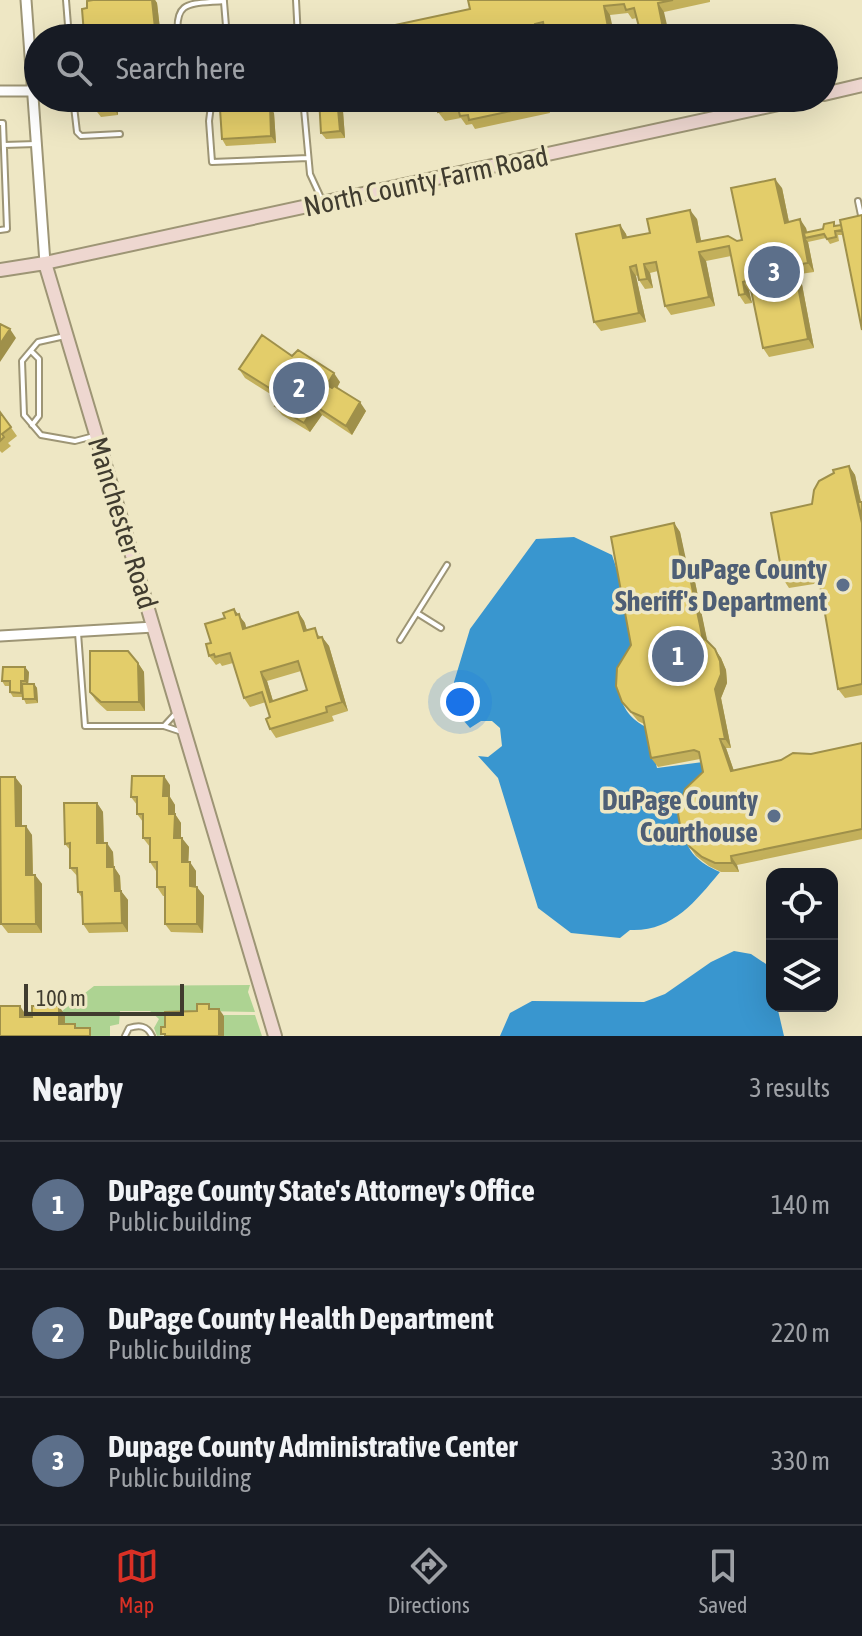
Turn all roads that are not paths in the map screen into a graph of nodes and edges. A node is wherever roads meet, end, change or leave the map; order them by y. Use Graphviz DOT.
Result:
graph roads {
  1 [pos="26,0"];
  2 [pos="66,0"];
  3 [pos="296,0"];
  4 [pos="224,1"];
  5 [pos="28,24"];
  6 [pos="68,24"];
  7 [pos="177,24"];
  8 [pos="226,24"];
  9 [pos="297,24"];
  10 [pos="862,85"];
  11 [pos="0,91"];
  12 [pos="24,91"];
  13 [pos="838,91"];
  14 [pos="34,112"];
  15 [pos="75,112"];
  16 [pos="210,112"];
  17 [pos="304,112"];
  18 [pos="742,112"];
  19 [pos="0,123"];
  20 [pos="120,134"];
  21 [pos="36,144"];
  22 [pos="4,145"];
  23 [pos="308,158"];
  24 [pos="858,201"];
  25 [pos="324,203"];
  26 [pos="862,220"];
  27 [pos="0,230"];
  28 [pos="45,263"];
  29 [pos="0,270"];
  30 [pos="66,336"];
  31 [pos="31,351"];
  32 [pos="32,425"];
  33 [pos="96,435"];
  34 [pos="447,565"];
  35 [pos="417,613"];
  36 [pos="154,627"];
  37 [pos="441,628"];
  38 [pos="78,631"];
  39 [pos="0,636"];
  40 [pos="400,640"];
  41 [pos="178,710"];
  42 [pos="164,726"];
  43 [pos="185,733"];
  44 [pos="125,1036"];
  45 [pos="152,1036"];
  46 [pos="275,1036"];
  1 -- 5 [label="street, Manchester Road"];
  2 -- 6 [label="lane"];
  3 -- 9 [label="lane"];
  4 -- 7 [label="lane"];
  4 -- 8 [label="lane"];
  10 -- 13 [label="main road"];
  11 -- 12 [label="street"];
  14 -- 21 [label="street, Manchester Road"];
  15 -- 20 [label="lane"];
  16 -- 23 [label="lane"];
  17 -- 23 [label="lane"];
  18 -- 25 [label="main road, North County Farm Road"];
  19 -- 22 [label="lane"];
  21 -- 22 [label="lane"];
  21 -- 28 [label="street, Manchester Road"];
  22 -- 27 [label="lane"];
  23 -- 25 [label="lane"];
  24 -- 26 [label="lane"];
  25 -- 28 [label="main road, North County Farm Road"];
  28 -- 29 [label="main road, North County Farm Road"];
  28 -- 30 [label="main road, Manchester Road"];
  30 -- 31 [label="lane"];
  30 -- 33 [label="main road, Manchester Road"];
  31 -- 32 [label="lane"];
  31 -- 32 [label="lane"];
  32 -- 33 [label="lane"];
  33 -- 36 [label="main road, Manchester Road"];
  34 -- 35 [label="lane"];
  35 -- 37 [label="lane"];
  35 -- 40 [label="lane"];
  36 -- 38 [label="street"];
  36 -- 41 [label="main road, Manchester Road"];
  38 -- 39 [label="street"];
  38 -- 42 [label="lane"];
  41 -- 42 [label="lane"];
  41 -- 43 [label="main road, Manchester Road"];
  42 -- 43 [label="lane"];
  43 -- 46 [label="main road, Manchester Road"];
  44 -- 45 [label="lane"];
}
